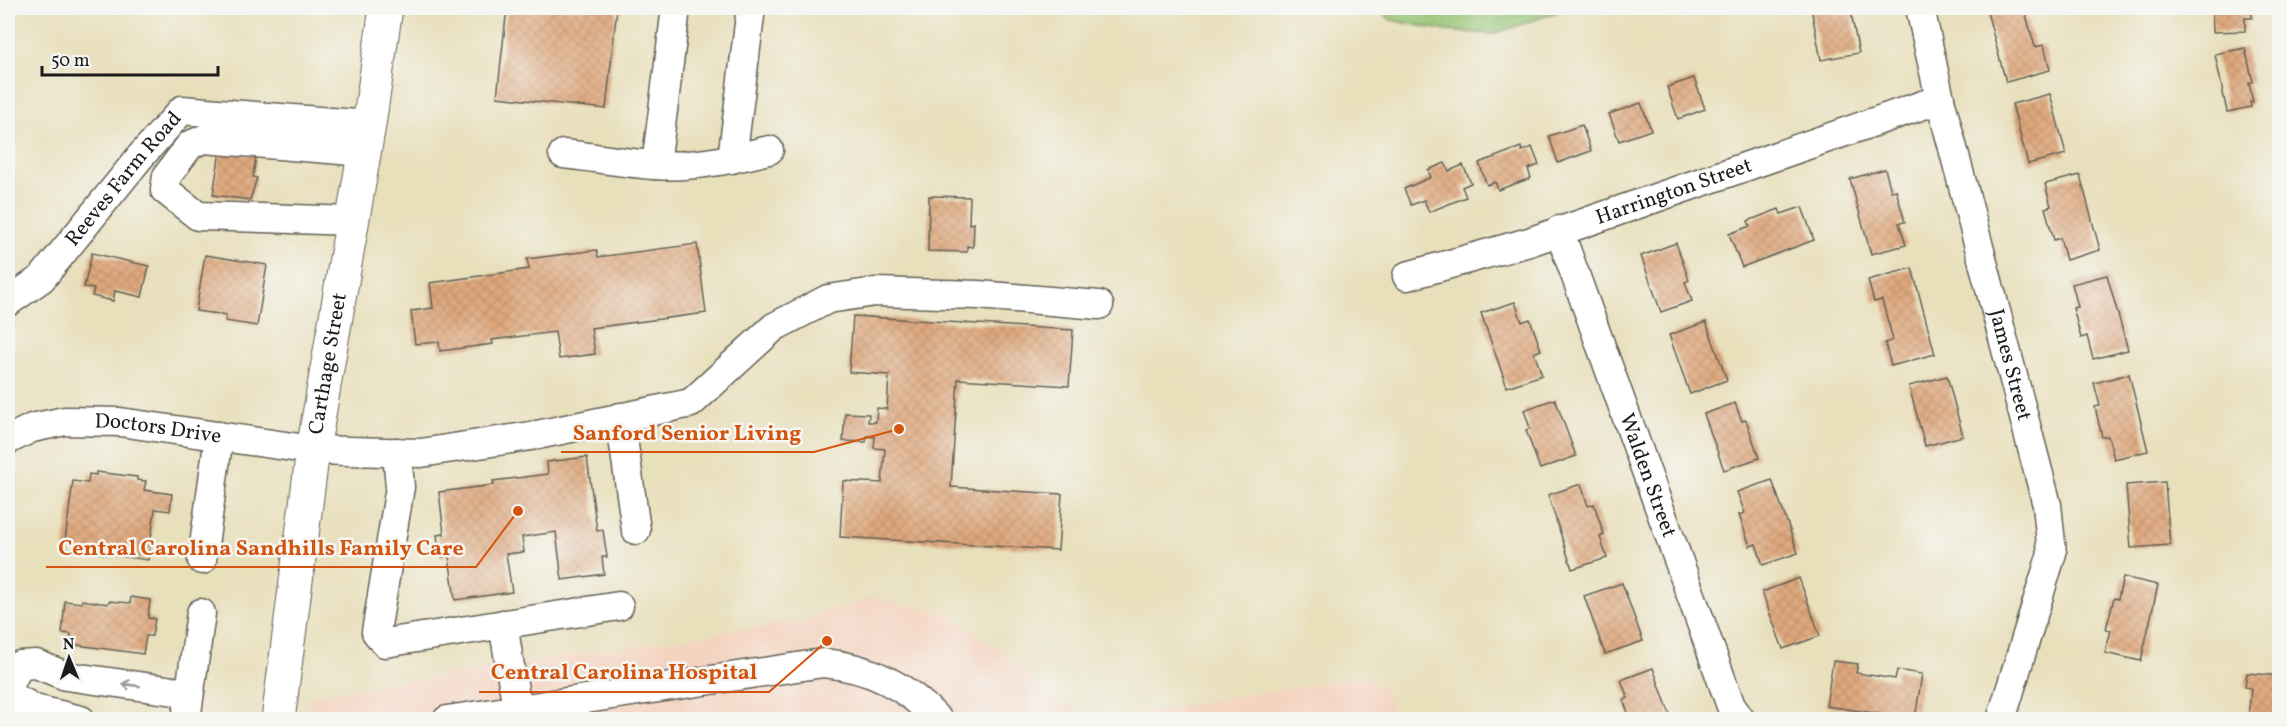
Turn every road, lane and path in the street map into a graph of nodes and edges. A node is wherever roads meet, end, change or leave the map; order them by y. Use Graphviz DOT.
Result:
graph roads {
  1 [pos="386,8"];
  2 [pos="676,8"];
  3 [pos="752,8"];
  4 [pos="1920,8"];
  5 [pos="1940,99"];
  6 [pos="367,139"];
  7 [pos="769,150"];
  8 [pos="562,154"];
  9 [pos="732,159"];
  10 [pos="656,165"];
  11 [pos="353,221"];
  12 [pos="1559,230"];
  13 [pos="1407,276"];
  14 [pos="8,302"];
  15 [pos="1099,305"];
  16 [pos="620,417"];
  17 [pos="219,436"];
  18 [pos="8,440"];
  19 [pos="313,450"];
  20 [pos="397,452"];
  21 [pos="636,530"];
  22 [pos="202,560"];
  23 [pos="619,606"];
  24 [pos="201,613"];
  25 [pos="503,624"];
  26 [pos="8,686"];
  27 [pos="8,694"];
  28 [pos="188,706"];
  29 [pos="500,713"];
  30 [pos="81,720"];
  31 [pos="278,720"];
  32 [pos="447,720"];
  33 [pos="938,720"];
  34 [pos="1741,720"];
  35 [pos="2001,720"];
  1 -- 6 [label="main road, Carthage Street"];
  2 -- 10 [label="street"];
  3 -- 9 [label="street"];
  4 -- 5 [label="street, James Street"];
  5 -- 12 [label="street, Harrington Street"];
  5 -- 35 [label="street, James Street"];
  6 -- 11 [label="main road, Carthage Street"];
  6 -- 11 [label="street"];
  6 -- 14 [label="street, Reeves Farm Road"];
  7 -- 9 [label="street"];
  8 -- 10 [label="street"];
  9 -- 10 [label="street"];
  11 -- 19 [label="main road, Carthage Street"];
  12 -- 13 [label="street, Harrington Street"];
  12 -- 34 [label="street, Walden Street"];
  15 -- 16 [label="street, Doctors Drive"];
  16 -- 20 [label="street, Doctors Drive"];
  16 -- 21 [label="street"];
  17 -- 18 [label="street, Doctors Drive"];
  17 -- 19 [label="street, Doctors Drive"];
  17 -- 22 [label="street"];
  19 -- 20 [label="street, Doctors Drive"];
  19 -- 31 [label="main road, Carthage Street"];
  20 -- 25 [label="street"];
  23 -- 25 [label="street"];
  24 -- 28 [label="street"];
  25 -- 29 [label="street"];
  28 -- 26 [label="street, one-way"];
  27 -- 30 [label="street"];
  29 -- 32 [label="street"];
  29 -- 33 [label="street"];
}
